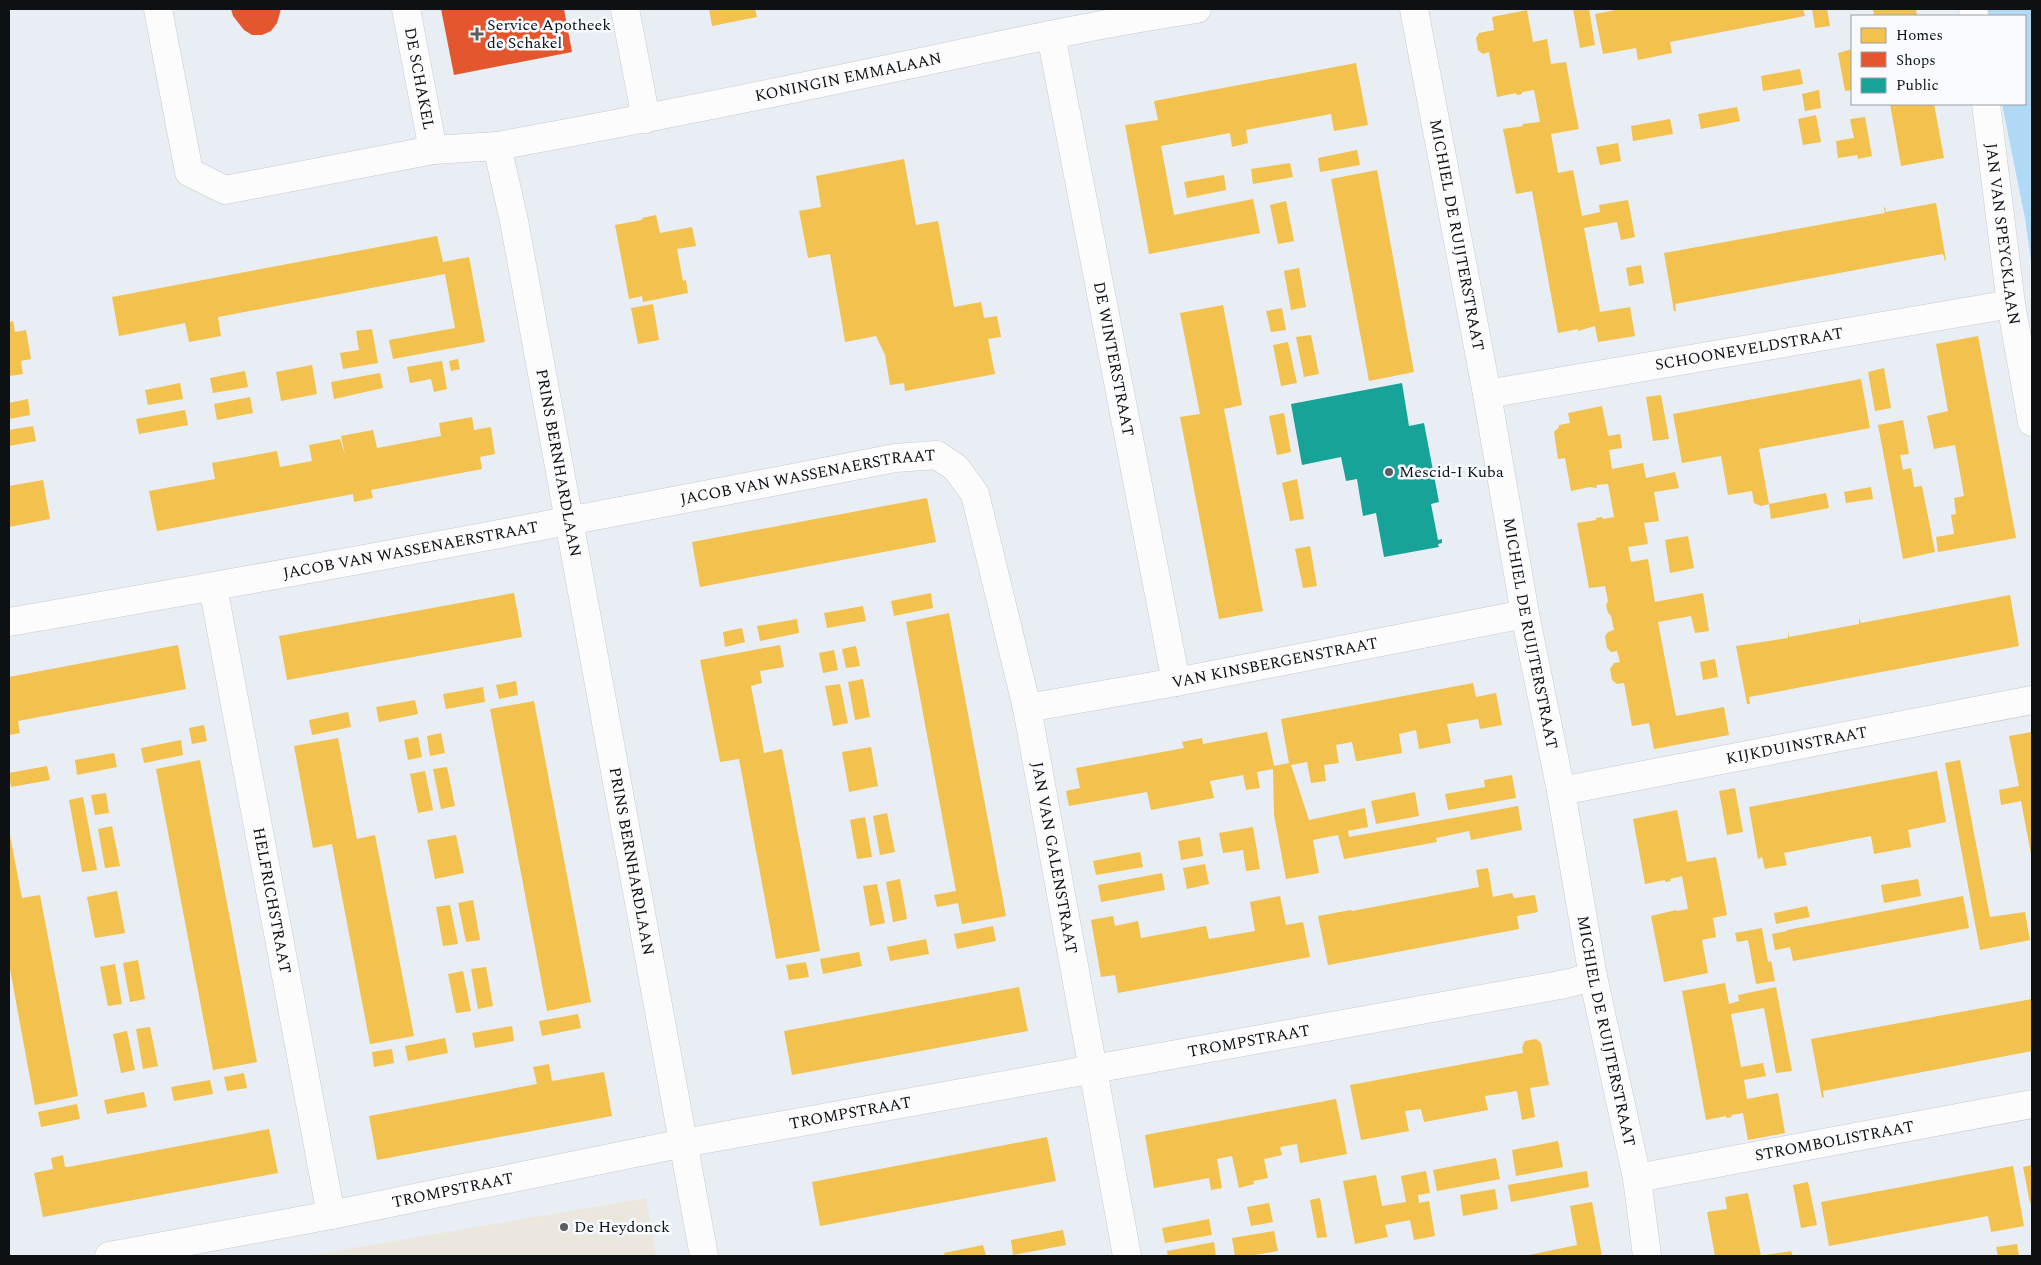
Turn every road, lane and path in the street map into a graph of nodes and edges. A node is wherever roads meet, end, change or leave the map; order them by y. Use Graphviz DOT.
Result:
graph roads {
  1 [pos="158,9"];
  2 [pos="406,9"];
  3 [pos="626,9"];
  4 [pos="1197,9"];
  5 [pos="1414,9"];
  6 [pos="1151,12"];
  7 [pos="1051,35"];
  8 [pos="1986,105"];
  9 [pos="646,119"];
  10 [pos="498,146"];
  11 [pos="433,150"];
  12 [pos="2011,304"];
  13 [pos="1487,394"];
  14 [pos="2032,422"];
  15 [pos="956,468"];
  16 [pos="569,522"];
  17 [pos="213,587"];
  18 [pos="1525,614"];
  19 [pos="9,622"];
  20 [pos="1176,682"];
  21 [pos="2032,700"];
  22 [pos="1027,708"];
  23 [pos="1561,791"];
  24 [pos="1593,977"];
  25 [pos="1093,1069"];
  26 [pos="2032,1104"];
  27 [pos="684,1143"];
  28 [pos="1637,1178"];
  29 [pos="331,1214"];
  30 [pos="110,1256"];
  31 [pos="704,1256"];
  32 [pos="1127,1256"];
  33 [pos="1647,1256"];
  1 -- 11 [label="street"];
  2 -- 11 [label="street, DE SCHAKEL"];
  3 -- 9 [label="street"];
  4 -- 6 [label="street, KONINGIN EMMALAAN"];
  5 -- 13 [label="street, MICHIEL DE RUIJTERSTRAAT"];
  6 -- 7 [label="street, KONINGIN EMMALAAN"];
  7 -- 9 [label="street, KONINGIN EMMALAAN"];
  7 -- 20 [label="street, DE WINTERSTRAAT"];
  8 -- 12 [label="street, JAN VAN SPEYCKLAAN"];
  9 -- 10 [label="street, KONINGIN EMMALAAN"];
  10 -- 11 [label="street"];
  10 -- 16 [label="street, PRINS BERNHARDLAAN"];
  12 -- 13 [label="street, SCHOONEVELDSTRAAT"];
  12 -- 14 [label="street, JAN VAN SPEYCKLAAN"];
  13 -- 18 [label="street, MICHIEL DE RUIJTERSTRAAT"];
  15 -- 16 [label="street, JACOB VAN WASSENAERSTRAAT"];
  15 -- 22 [label="street, JAN VAN GALENSTRAAT"];
  16 -- 17 [label="street, JACOB VAN WASSENAERSTRAAT"];
  16 -- 27 [label="street, PRINS BERNHARDLAAN"];
  17 -- 19 [label="street, JACOB VAN WASSENAERSTRAAT"];
  17 -- 29 [label="street, HELFRICHSTRAAT"];
  18 -- 20 [label="street, VAN KINSBERGENSTRAAT"];
  18 -- 23 [label="street, MICHIEL DE RUIJTERSTRAAT"];
  20 -- 22 [label="street, VAN KINSBERGENSTRAAT"];
  21 -- 23 [label="street, KIJKDUINSTRAAT"];
  22 -- 25 [label="street, JAN VAN GALENSTRAAT"];
  23 -- 24 [label="street, MICHIEL DE RUIJTERSTRAAT"];
  24 -- 25 [label="street, TROMPSTRAAT"];
  24 -- 28 [label="street, MICHIEL DE RUIJTERSTRAAT"];
  25 -- 27 [label="street, TROMPSTRAAT"];
  25 -- 32 [label="street, JAN VAN GALENSTRAAT"];
  26 -- 28 [label="street, STROMBOLISTRAAT"];
  27 -- 29 [label="street, TROMPSTRAAT"];
  27 -- 31 [label="street, PRINS BERNHARDLAAN"];
  28 -- 33 [label="street, MICHIEL DE RUIJTERSTRAAT"];
  29 -- 30 [label="street, TROMPSTRAAT"];
}
